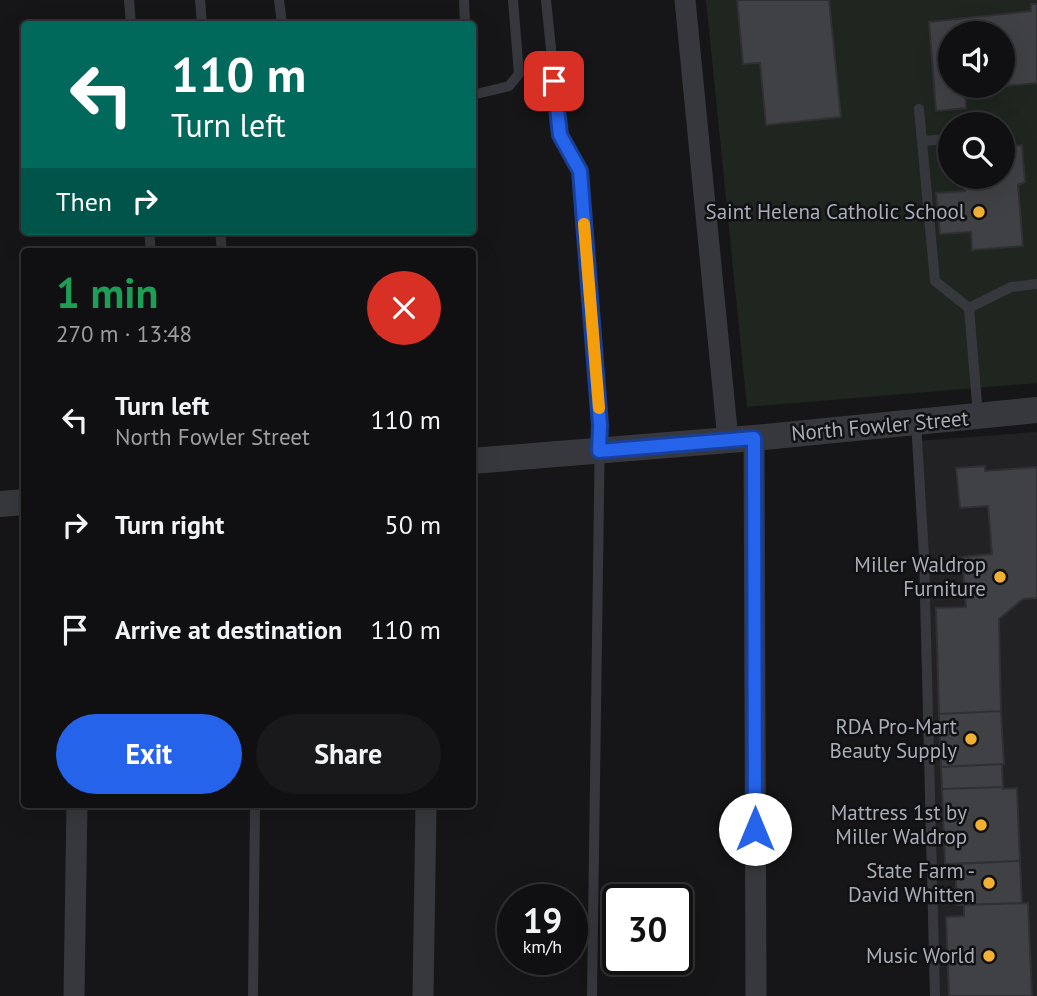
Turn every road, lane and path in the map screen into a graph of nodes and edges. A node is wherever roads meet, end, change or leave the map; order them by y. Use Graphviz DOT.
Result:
graph roads {
  1 [pos="129,0"];
  2 [pos="200,0"];
  3 [pos="279,0"];
  4 [pos="464,0"];
  5 [pos="513,0"];
  6 [pos="546,0"];
  7 [pos="685,0"];
  8 [pos="131,21"];
  9 [pos="202,21"];
  10 [pos="282,21"];
  11 [pos="466,21"];
  12 [pos="476,93"];
  13 [pos="919,109"];
  14 [pos="938,140"];
  15 [pos="922,141"];
  16 [pos="1037,284"];
  17 [pos="969,309"];
  18 [pos="1037,410"];
  19 [pos="978,416"];
  20 [pos="916,421"];
  21 [pos="754,438"];
  22 [pos="728,440"];
  23 [pos="599,451"];
  24 [pos="476,461"];
  25 [pos="21,502"];
  26 [pos="0,504"];
  27 [pos="77,808"];
  28 [pos="255,808"];
  29 [pos="426,808"];
  30 [pos="74,996"];
  31 [pos="253,996"];
  32 [pos="423,996"];
  33 [pos="592,996"];
  34 [pos="756,996"];
  35 [pos="935,996"];
  1 -- 8 [label="lane"];
  2 -- 9 [label="lane"];
  3 -- 10 [label="lane"];
  4 -- 11 [label="lane"];
  5 -- 12 [label="lane"];
  6 -- 23 [label="lane"];
  7 -- 22 [label="street"];
  13 -- 15 [label="lane"];
  14 -- 15 [label="lane"];
  15 -- 17 [label="lane"];
  16 -- 17 [label="lane"];
  17 -- 19 [label="lane"];
  18 -- 19 [label="street, North Fowler Street"];
  19 -- 20 [label="street, North Fowler Street"];
  20 -- 21 [label="street, North Fowler Street"];
  20 -- 35 [label="lane"];
  21 -- 22 [label="street, North Fowler Street"];
  21 -- 34 [label="street"];
  22 -- 23 [label="street, North Fowler Street"];
  23 -- 24 [label="street, North Fowler Street"];
  23 -- 33 [label="lane"];
  25 -- 26 [label="street"];
  27 -- 30 [label="street"];
  28 -- 31 [label="lane"];
  29 -- 32 [label="street"];
}
